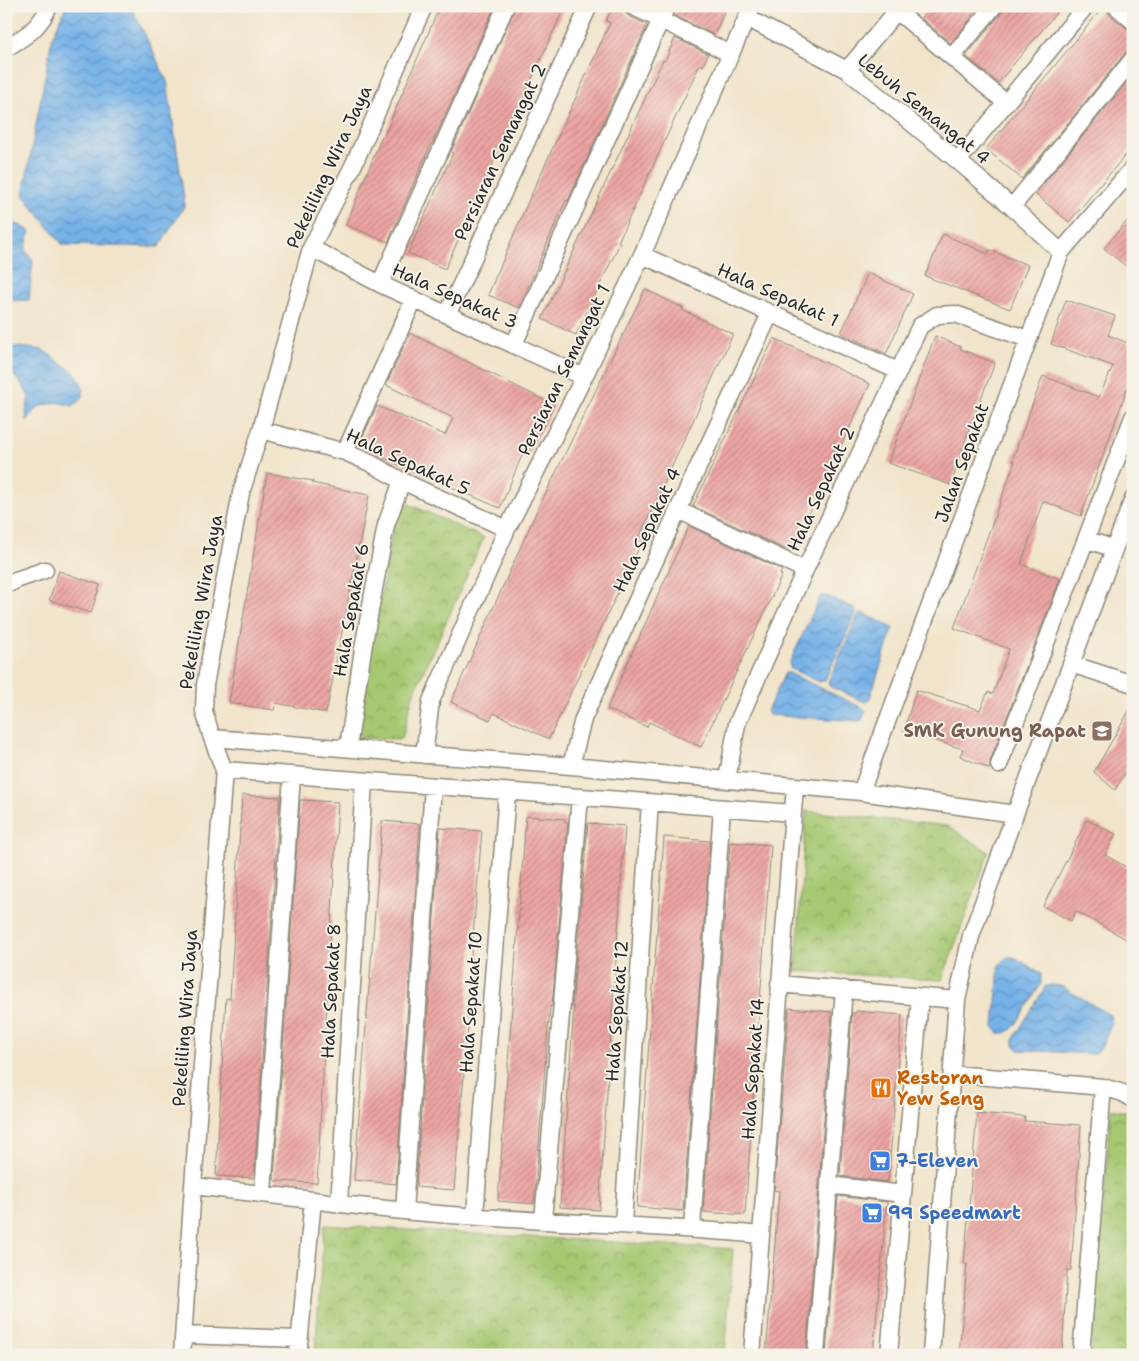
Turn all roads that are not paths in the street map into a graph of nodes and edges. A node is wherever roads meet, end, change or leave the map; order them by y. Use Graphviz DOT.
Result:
graph roads {
  1 [pos="49,6"];
  2 [pos="424,6"];
  3 [pos="506,6"];
  4 [pos="590,6"];
  5 [pos="632,6"];
  6 [pos="994,6"];
  7 [pos="1086,6"];
  8 [pos="1116,6"];
  9 [pos="899,8"];
  10 [pos="750,12"];
  11 [pos="664,13"];
  12 [pos="1133,21"];
  13 [pos="6,48"];
  14 [pos="731,54"];
  15 [pos="952,57"];
  16 [pos="1133,59"];
  17 [pos="847,70"];
  18 [pos="1006,103"];
  19 [pos="958,161"];
  20 [pos="1133,168"];
  21 [pos="1012,206"];
  22 [pos="311,248"];
  23 [pos="1062,252"];
  24 [pos="642,255"];
  25 [pos="380,284"];
  26 [pos="414,300"];
  27 [pos="770,314"];
  28 [pos="448,315"];
  29 [pos="1028,339"];
  30 [pos="514,344"];
  31 [pos="898,371"];
  32 [pos="584,377"];
  33 [pos="1131,427"];
  34 [pos="261,430"];
  35 [pos="345,452"];
  36 [pos="402,481"];
  37 [pos="1133,499"];
  38 [pos="678,510"];
  39 [pos="507,529"];
  40 [pos="1086,539"];
  41 [pos="1114,549"];
  42 [pos="45,570"];
  43 [pos="805,570"];
  44 [pos="6,585"];
  45 [pos="1071,664"];
  46 [pos="1133,684"];
  47 [pos="212,738"];
  48 [pos="348,748"];
  49 [pos="424,756"];
  50 [pos="999,765"];
  51 [pos="571,766"];
  52 [pos="224,770"];
  53 [pos="292,776"];
  54 [pos="727,780"];
  55 [pos="364,781"];
  56 [pos="433,786"];
  57 [pos="795,786"];
  58 [pos="507,792"];
  59 [pos="861,792"];
  60 [pos="580,797"];
  61 [pos="650,802"];
  62 [pos="722,808"];
  63 [pos="793,813"];
  64 [pos="1015,814"];
  65 [pos="780,984"];
  66 [pos="844,989"];
  67 [pos="920,998"];
  68 [pos="958,1000"];
  69 [pos="953,1074"];
  70 [pos="1103,1087"];
  71 [pos="1133,1099"];
  72 [pos="829,1185"];
  73 [pos="192,1186"];
  74 [pos="263,1193"];
  75 [pos="904,1194"];
  76 [pos="312,1200"];
  77 [pos="338,1204"];
  78 [pos="404,1211"];
  79 [pos="475,1216"];
  80 [pos="543,1220"];
  81 [pos="623,1224"];
  82 [pos="692,1228"];
  83 [pos="761,1235"];
  84 [pos="184,1335"];
  85 [pos="298,1347"];
  86 [pos="182,1355"];
  87 [pos="752,1355"];
  88 [pos="816,1355"];
  89 [pos="889,1355"];
  90 [pos="931,1355"];
  91 [pos="1081,1355"];
  1 -- 13 [label="street"];
  2 -- 22 [label="street, Pekeliling Wira Jaya"];
  3 -- 25 [label="street"];
  4 -- 28 [label="street, Persiaran Semangat 2"];
  5 -- 11 [label="street"];
  6 -- 15 [label="street"];
  7 -- 18 [label="street"];
  8 -- 12 [label="street"];
  9 -- 15 [label="street"];
  9 -- 17 [label="street"];
  10 -- 14 [label="street, Persiaran Semangat 1"];
  10 -- 17 [label="street, Lebuh Semangat 4"];
  11 -- 14 [label="street"];
  11 -- 30 [label="street"];
  14 -- 24 [label="street, Persiaran Semangat 1"];
  15 -- 18 [label="street"];
  16 -- 21 [label="street"];
  17 -- 19 [label="street, Lebuh Semangat 4"];
  18 -- 19 [label="street"];
  19 -- 21 [label="street, Lebuh Semangat 4"];
  20 -- 23 [label="street, Jalan Sepakat"];
  21 -- 23 [label="street, Lebuh Semangat 4"];
  22 -- 25 [label="street, Hala Sepakat 3"];
  22 -- 34 [label="street, Pekeliling Wira Jaya"];
  23 -- 29 [label="street, Jalan Sepakat"];
  24 -- 27 [label="street, Hala Sepakat 1"];
  24 -- 32 [label="street, Persiaran Semangat 1"];
  25 -- 26 [label="street, Hala Sepakat 3"];
  26 -- 28 [label="street, Hala Sepakat 3"];
  26 -- 35 [label="street"];
  27 -- 31 [label="street, Hala Sepakat 1"];
  27 -- 38 [label="street, Hala Sepakat 4"];
  28 -- 30 [label="street, Hala Sepakat 3"];
  29 -- 31 [label="street, Hala Sepakat 2"];
  29 -- 59 [label="street, Jalan Sepakat"];
  30 -- 32 [label="street, Hala Sepakat 3"];
  31 -- 43 [label="street, Hala Sepakat 2"];
  32 -- 39 [label="street, Persiaran Semangat 1"];
  33 -- 40 [label="street"];
  34 -- 35 [label="street, Hala Sepakat 5"];
  34 -- 47 [label="street, Pekeliling Wira Jaya"];
  35 -- 36 [label="street, Hala Sepakat 5"];
  36 -- 39 [label="street, Hala Sepakat 5"];
  36 -- 48 [label="street, Hala Sepakat 6"];
  37 -- 41 [label="street"];
  38 -- 43 [label="street"];
  38 -- 51 [label="street, Hala Sepakat 4"];
  39 -- 49 [label="street, Persiaran Semangat 1"];
  40 -- 41 [label="street"];
  40 -- 50 [label="street"];
  41 -- 45 [label="street"];
  42 -- 44 [label="street"];
  43 -- 54 [label="street, Hala Sepakat 2"];
  45 -- 46 [label="street"];
  45 -- 64 [label="street"];
  47 -- 48 [label="street"];
  47 -- 52 [label="street, Pekeliling Wira Jaya"];
  48 -- 49 [label="street"];
  49 -- 51 [label="street"];
  51 -- 54 [label="street"];
  52 -- 53 [label="street"];
  52 -- 73 [label="street, Pekeliling Wira Jaya"];
  53 -- 55 [label="street"];
  53 -- 74 [label="street"];
  54 -- 57 [label="street"];
  55 -- 56 [label="street"];
  55 -- 77 [label="street, Hala Sepakat 8"];
  56 -- 58 [label="street"];
  56 -- 78 [label="street"];
  57 -- 59 [label="street"];
  57 -- 63 [label="street, Hala Sepakat 14"];
  58 -- 60 [label="street"];
  58 -- 79 [label="street, Hala Sepakat 10"];
  59 -- 64 [label="street"];
  60 -- 61 [label="street"];
  60 -- 80 [label="street"];
  61 -- 62 [label="street"];
  61 -- 81 [label="street, Hala Sepakat 12"];
  62 -- 63 [label="street"];
  62 -- 82 [label="street"];
  63 -- 65 [label="street, Hala Sepakat 14"];
  64 -- 68 [label="street"];
  65 -- 66 [label="street"];
  65 -- 83 [label="street, Hala Sepakat 14"];
  66 -- 67 [label="street"];
  66 -- 72 [label="street"];
  67 -- 68 [label="street"];
  67 -- 75 [label="street"];
  68 -- 69 [label="street"];
  69 -- 70 [label="street"];
  69 -- 90 [label="street"];
  70 -- 71 [label="street"];
  70 -- 91 [label="street"];
  72 -- 75 [label="street"];
  72 -- 88 [label="street"];
  73 -- 74 [label="street"];
  73 -- 84 [label="street, Pekeliling Wira Jaya"];
  74 -- 76 [label="street"];
  75 -- 89 [label="street"];
  76 -- 77 [label="street"];
  76 -- 85 [label="street"];
  77 -- 78 [label="street"];
  78 -- 79 [label="street"];
  79 -- 80 [label="street"];
  80 -- 81 [label="street"];
  81 -- 82 [label="street"];
  82 -- 83 [label="street"];
  83 -- 87 [label="street, Hala Sepakat 14"];
  84 -- 85 [label="street"];
  84 -- 86 [label="street, Pekeliling Wira Jaya"];
}
